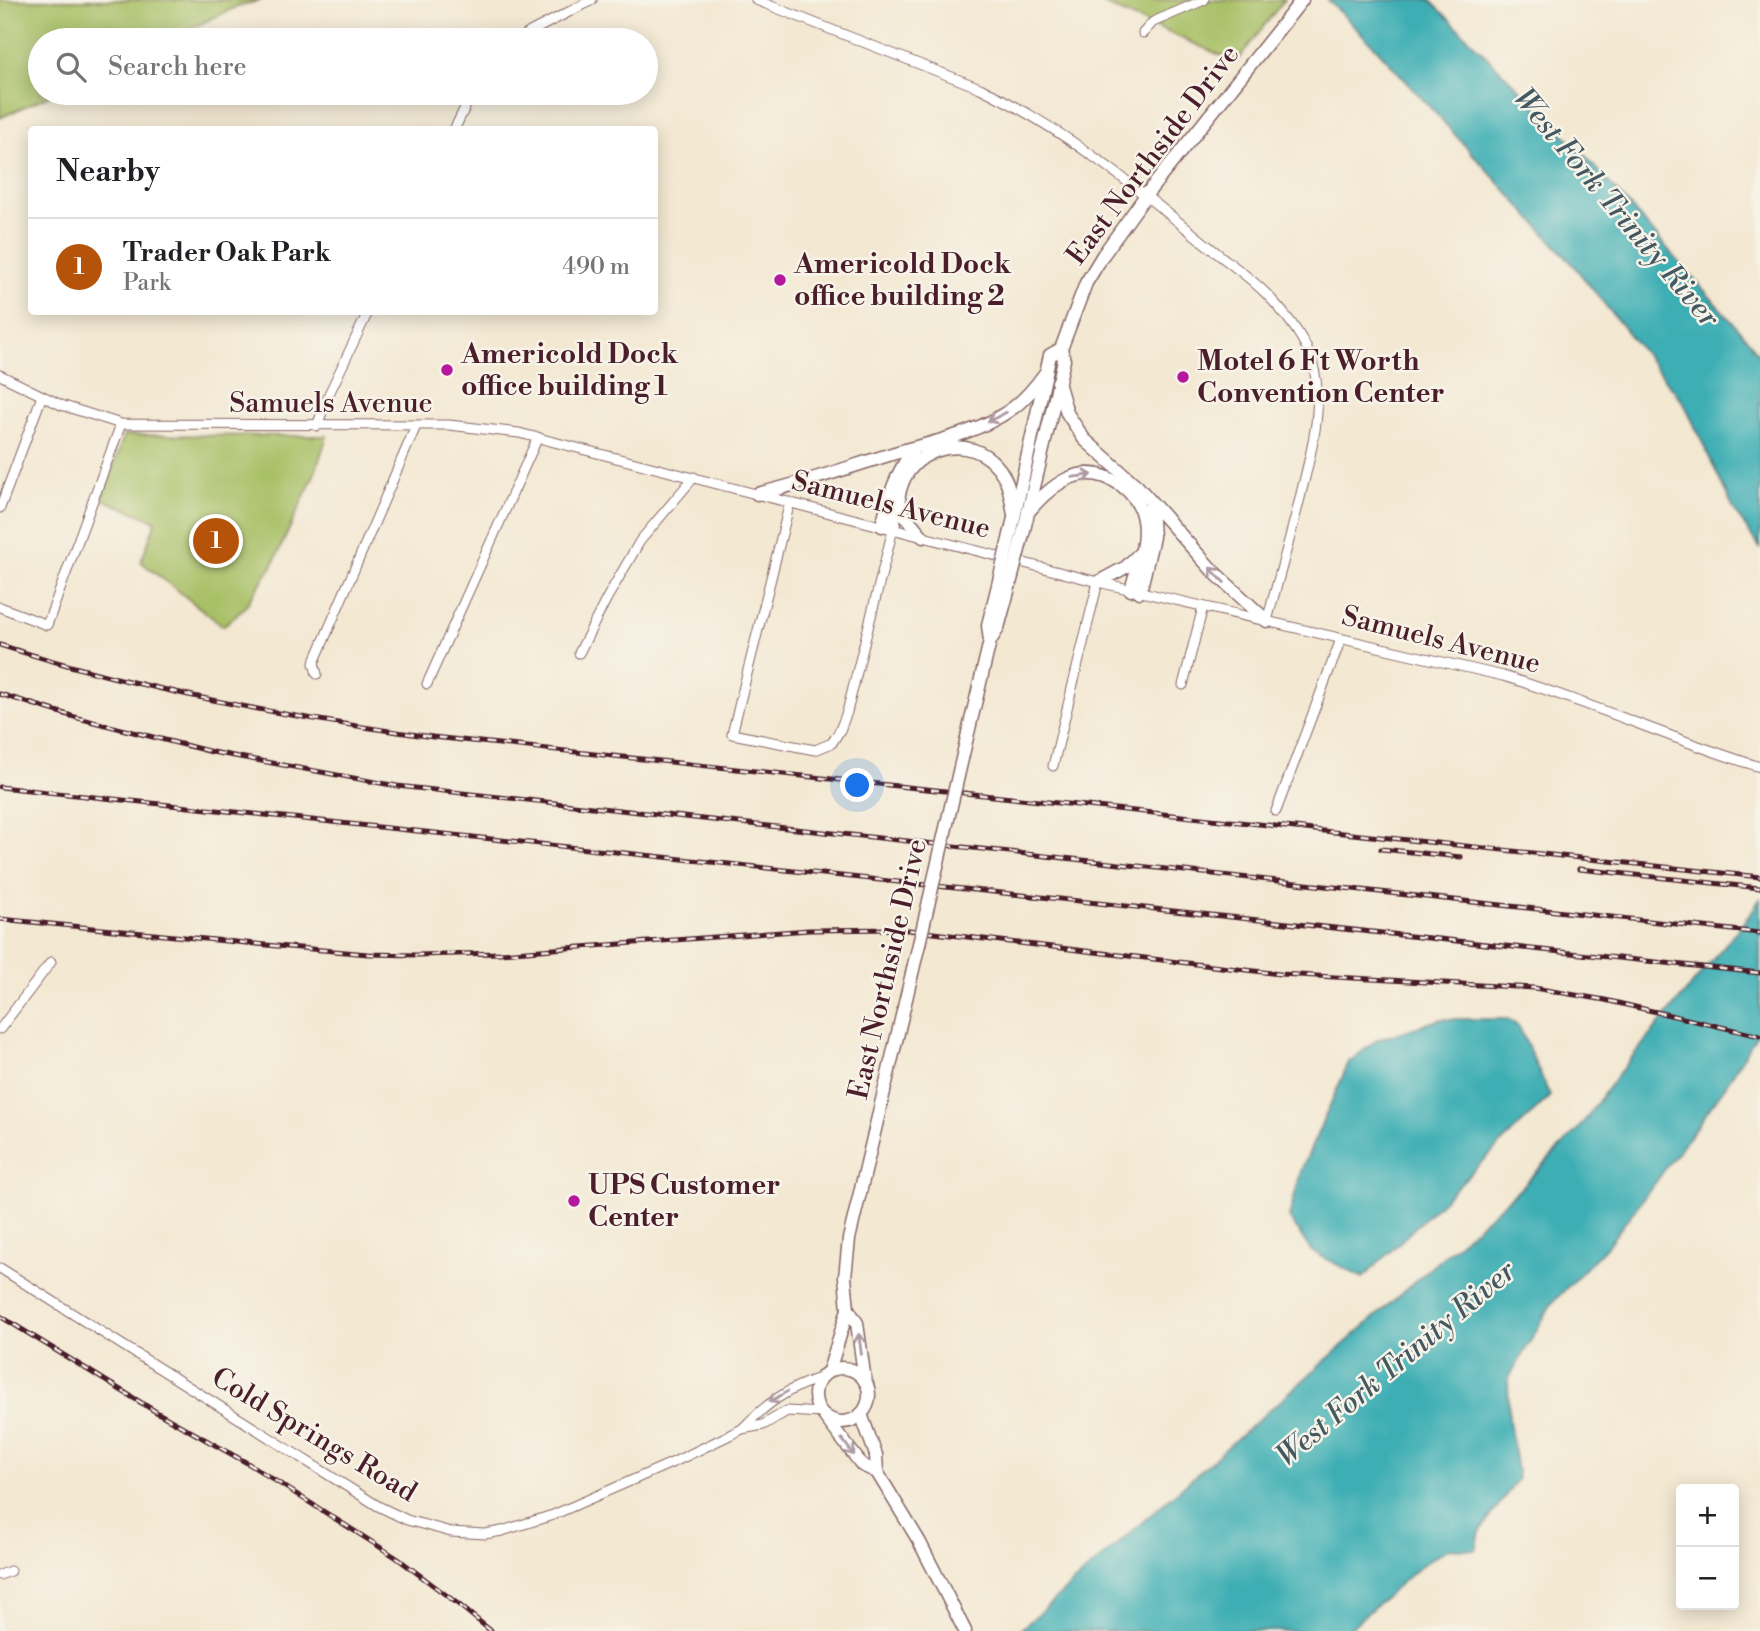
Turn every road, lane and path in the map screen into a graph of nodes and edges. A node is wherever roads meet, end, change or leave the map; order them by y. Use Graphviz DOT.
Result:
graph roads {
  1 [pos="592,0"];
  2 [pos="756,0"];
  3 [pos="1204,0"];
  4 [pos="1302,0"];
  5 [pos="538,28"];
  6 [pos="1143,33"];
  7 [pos="465,105"];
  8 [pos="456,126"];
  9 [pos="1146,195"];
  10 [pos="367,315"];
  11 [pos="1061,349"];
  12 [pos="1046,372"];
  13 [pos="0,375"];
  14 [pos="1058,380"];
  15 [pos="42,396"];
  16 [pos="121,424"];
  17 [pos="317,426"];
  18 [pos="416,426"];
  19 [pos="538,437"];
  20 [pos="915,447"];
  21 [pos="694,477"];
  22 [pos="757,494"];
  23 [pos="899,498"];
  24 [pos="790,502"];
  25 [pos="1152,504"];
  26 [pos="0,509"];
  27 [pos="1021,514"];
  28 [pos="887,527"];
  29 [pos="923,537"];
  30 [pos="1140,554"];
  31 [pos="1098,582"];
  32 [pos="1136,591"];
  33 [pos="0,607"];
  34 [pos="1203,607"];
  35 [pos="1267,621"];
  36 [pos="1341,639"];
  37 [pos="579,653"];
  38 [pos="317,674"];
  39 [pos="427,684"];
  40 [pos="1183,685"];
  41 [pos="1053,766"];
  42 [pos="1760,766"];
  43 [pos="1276,811"];
  44 [pos="51,962"];
  45 [pos="0,1029"];
  46 [pos="0,1268"];
  47 [pos="848,1309"];
  48 [pos="826,1374"];
  49 [pos="865,1381"];
  50 [pos="861,1414"];
  51 [pos="823,1415"];
  52 [pos="742,1429"];
  53 [pos="877,1472"];
  54 [pos="965,1631"];
  1 -- 5 [label="street"];
  2 -- 9 [label="street"];
  3 -- 6 [label="street"];
  4 -- 9 [label="street, East Northside Drive"];
  7 -- 8 [label="street"];
  9 -- 11 [label="street, East Northside Drive"];
  9 -- 35 [label="street"];
  10 -- 17 [label="street"];
  11 -- 12 [label="street, East Northside Drive"];
  11 -- 14 [label="street, East Northside Drive"];
  12 -- 20 [label="street, one-way"];
  12 -- 27 [label="street, East Northside Drive"];
  13 -- 15 [label="street, Samuels Avenue"];
  14 -- 25 [label="street"];
  14 -- 27 [label="street, East Northside Drive"];
  15 -- 16 [label="street, Samuels Avenue"];
  15 -- 26 [label="street"];
  16 -- 17 [label="street, Samuels Avenue"];
  16 -- 33 [label="street"];
  17 -- 18 [label="street, Samuels Avenue"];
  18 -- 19 [label="street, Samuels Avenue"];
  18 -- 38 [label="street"];
  19 -- 21 [label="street, Samuels Avenue"];
  19 -- 39 [label="street"];
  20 -- 22 [label="street"];
  20 -- 28 [label="street"];
  21 -- 22 [label="street, Samuels Avenue"];
  21 -- 37 [label="street"];
  22 -- 24 [label="street, Samuels Avenue"];
  23 -- 27 [label="street"];
  23 -- 28 [label="street"];
  23 -- 29 [label="street"];
  24 -- 28 [label="street, Samuels Avenue"];
  24 -- 28 [label="street"];
  25 -- 32 [label="street"];
  35 -- 25 [label="street, one-way"];
  27 -- 30 [label="street, one-way"];
  27 -- 47 [label="street, East Northside Drive, bridge"];
  28 -- 29 [label="street, Samuels Avenue"];
  29 -- 31 [label="street, Samuels Avenue"];
  30 -- 31 [label="street"];
  30 -- 32 [label="street"];
  31 -- 32 [label="street, Samuels Avenue"];
  31 -- 41 [label="street"];
  32 -- 34 [label="street, Samuels Avenue"];
  34 -- 35 [label="street, Samuels Avenue"];
  34 -- 40 [label="street"];
  35 -- 36 [label="street, Samuels Avenue"];
  36 -- 42 [label="street, Samuels Avenue"];
  36 -- 43 [label="street"];
  44 -- 45 [label="street"];
  46 -- 52 [label="street, Cold Springs Road"];
  47 -- 48 [label="street, East Northside Drive"];
  49 -- 47 [label="street, East Northside Drive, one-way"];
  48 -- 49 [label="street"];
  48 -- 51 [label="street"];
  48 -- 52 [label="street, Cold Springs Road, one-way"];
  49 -- 50 [label="street"];
  50 -- 51 [label="street"];
  50 -- 53 [label="street"];
  51 -- 52 [label="street, Cold Springs Road"];
  51 -- 53 [label="street, one-way"];
  53 -- 54 [label="street"];
}
